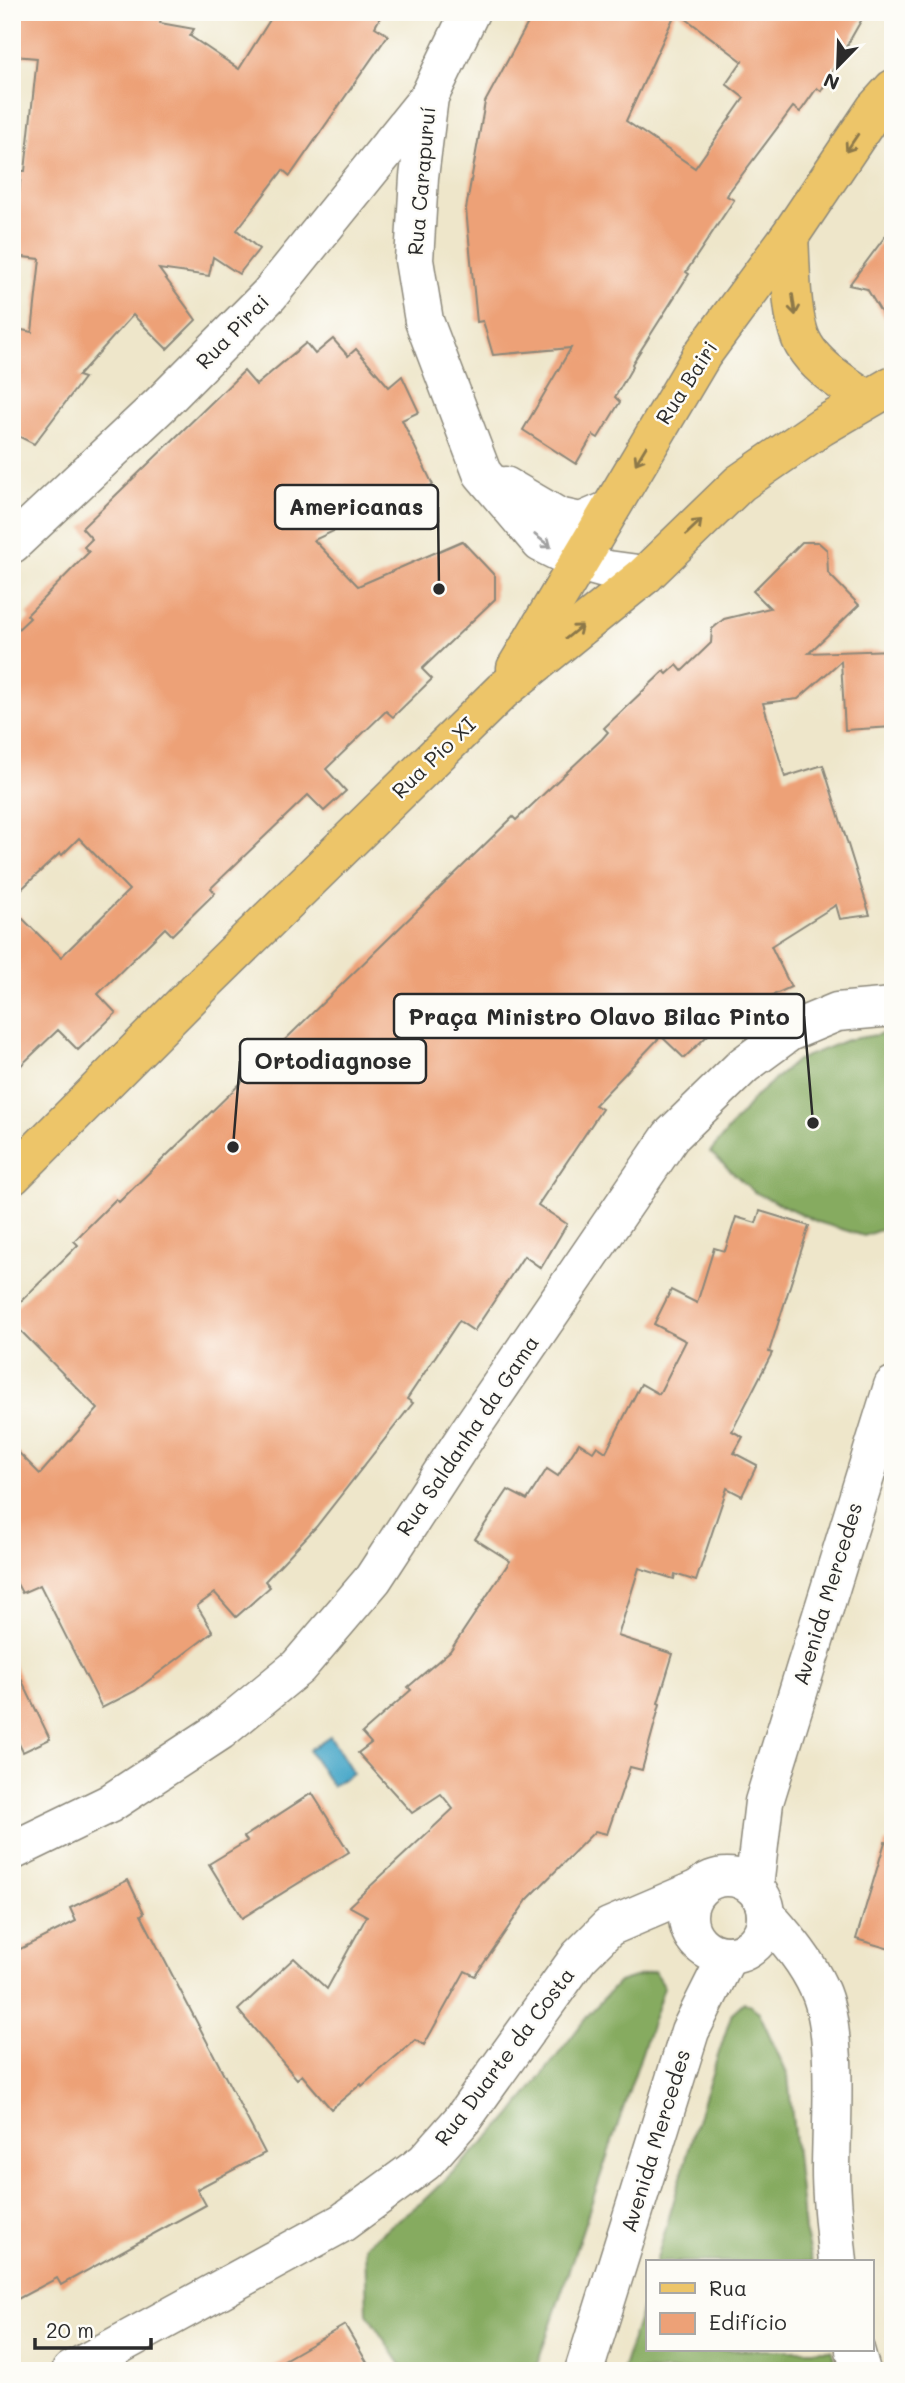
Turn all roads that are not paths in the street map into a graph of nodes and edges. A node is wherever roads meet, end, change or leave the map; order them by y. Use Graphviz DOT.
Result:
graph roads {
  1 [pos="470,12"];
  2 [pos="893,89"];
  3 [pos="429,97"];
  4 [pos="789,237"];
  5 [pos="879,392"];
  6 [pos="482,473"];
  7 [pos="609,510"];
  8 [pos="12,544"];
  9 [pos="579,562"];
  10 [pos="645,575"];
  11 [pos="502,691"];
  12 [pos="893,1007"];
  13 [pos="12,1175"];
  14 [pos="893,1385"];
  15 [pos="12,1851"];
  16 [pos="727,1918"];
  17 [pos="838,2260"];
  18 [pos="856,2352"];
  19 [pos="71,2371"];
  20 [pos="584,2371"];
  21 [pos="861,2371"];
  1 -- 3 [label="street, Rua Carapuruí"];
  2 -- 4 [label="main road, Rua Bairi, one-way"];
  3 -- 6 [label="street, Rua Carapuruí"];
  3 -- 8 [label="street, Rua Pirai"];
  4 -- 5 [label="main road, one-way"];
  4 -- 7 [label="main road, Rua Bairi, one-way"];
  10 -- 5 [label="main road, Rua Pio XI, one-way"];
  6 -- 7 [label="street"];
  6 -- 9 [label="street, Rua Carapuruí, one-way"];
  7 -- 9 [label="main road, Rua Bairi"];
  9 -- 10 [label="street, Rua Carapuruí"];
  9 -- 11 [label="main road, Rua Bairi"];
  11 -- 10 [label="main road, Rua Pio XI, one-way"];
  11 -- 13 [label="main road, Rua Pio XI"];
  12 -- 15 [label="street, Rua Saldanha da Gama"];
  14 -- 16 [label="street, Avenida Mercedes"];
  16 -- 17 [label="street"];
  16 -- 19 [label="street, Rua Duarte da Costa"];
  16 -- 20 [label="street, Avenida Mercedes"];
  18 -- 21 [label="street"];
}
